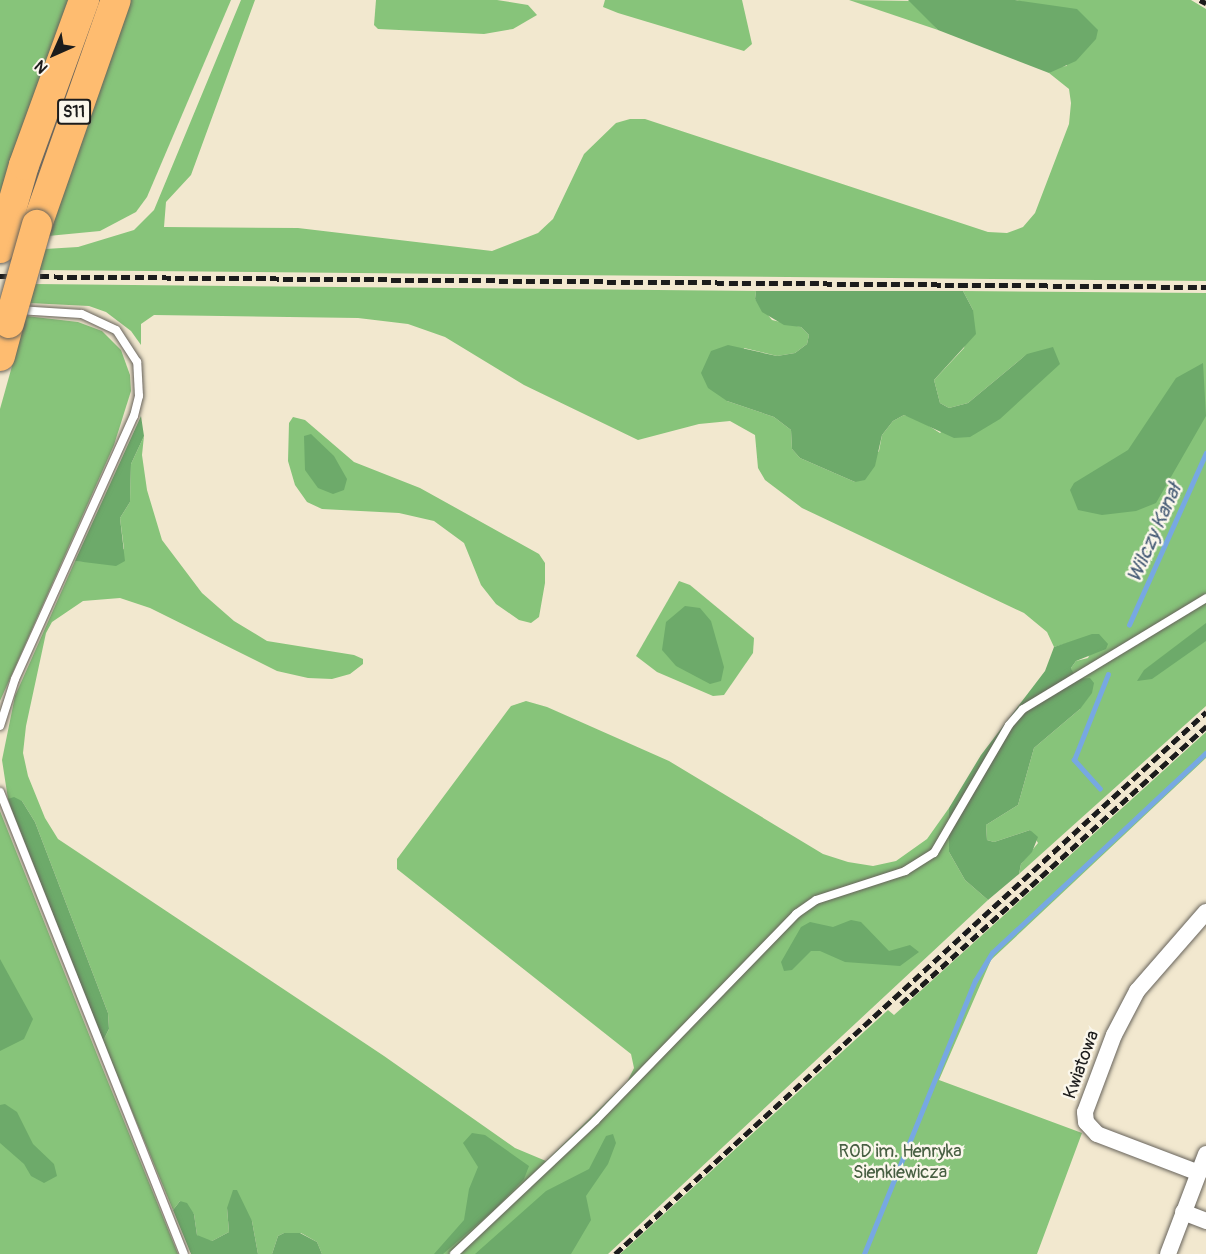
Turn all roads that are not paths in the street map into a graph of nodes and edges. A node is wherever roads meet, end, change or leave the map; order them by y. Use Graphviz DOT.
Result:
graph roads {
  1 [pos="84,0"];
  2 [pos="116,0"];
  3 [pos="3,236"];
  4 [pos="4,316"];
  5 [pos="0,356"];
  6 [pos="1206,598"];
  7 [pos="0,726"];
  8 [pos="0,792"];
  9 [pos="1206,912"];
  10 [pos="1206,1154"];
  11 [pos="1199,1173"];
  12 [pos="1184,1212"];
  13 [pos="1206,1221"];
  14 [pos="184,1254"];
  15 [pos="454,1254"];
  16 [pos="1168,1254"];
  1 -- 3 [label="highway, S11"];
  2 -- 4 [label="highway, S11, bridge"];
  4 -- 5 [label="highway, S11"];
  4 -- 7 [label="lane"];
  6 -- 15 [label="lane"];
  8 -- 14 [label="lane"];
  9 -- 11 [label="street, Kwiatowa"];
  10 -- 11 [label="street"];
  11 -- 12 [label="street"];
  12 -- 13 [label="street"];
  12 -- 16 [label="street"];
}
